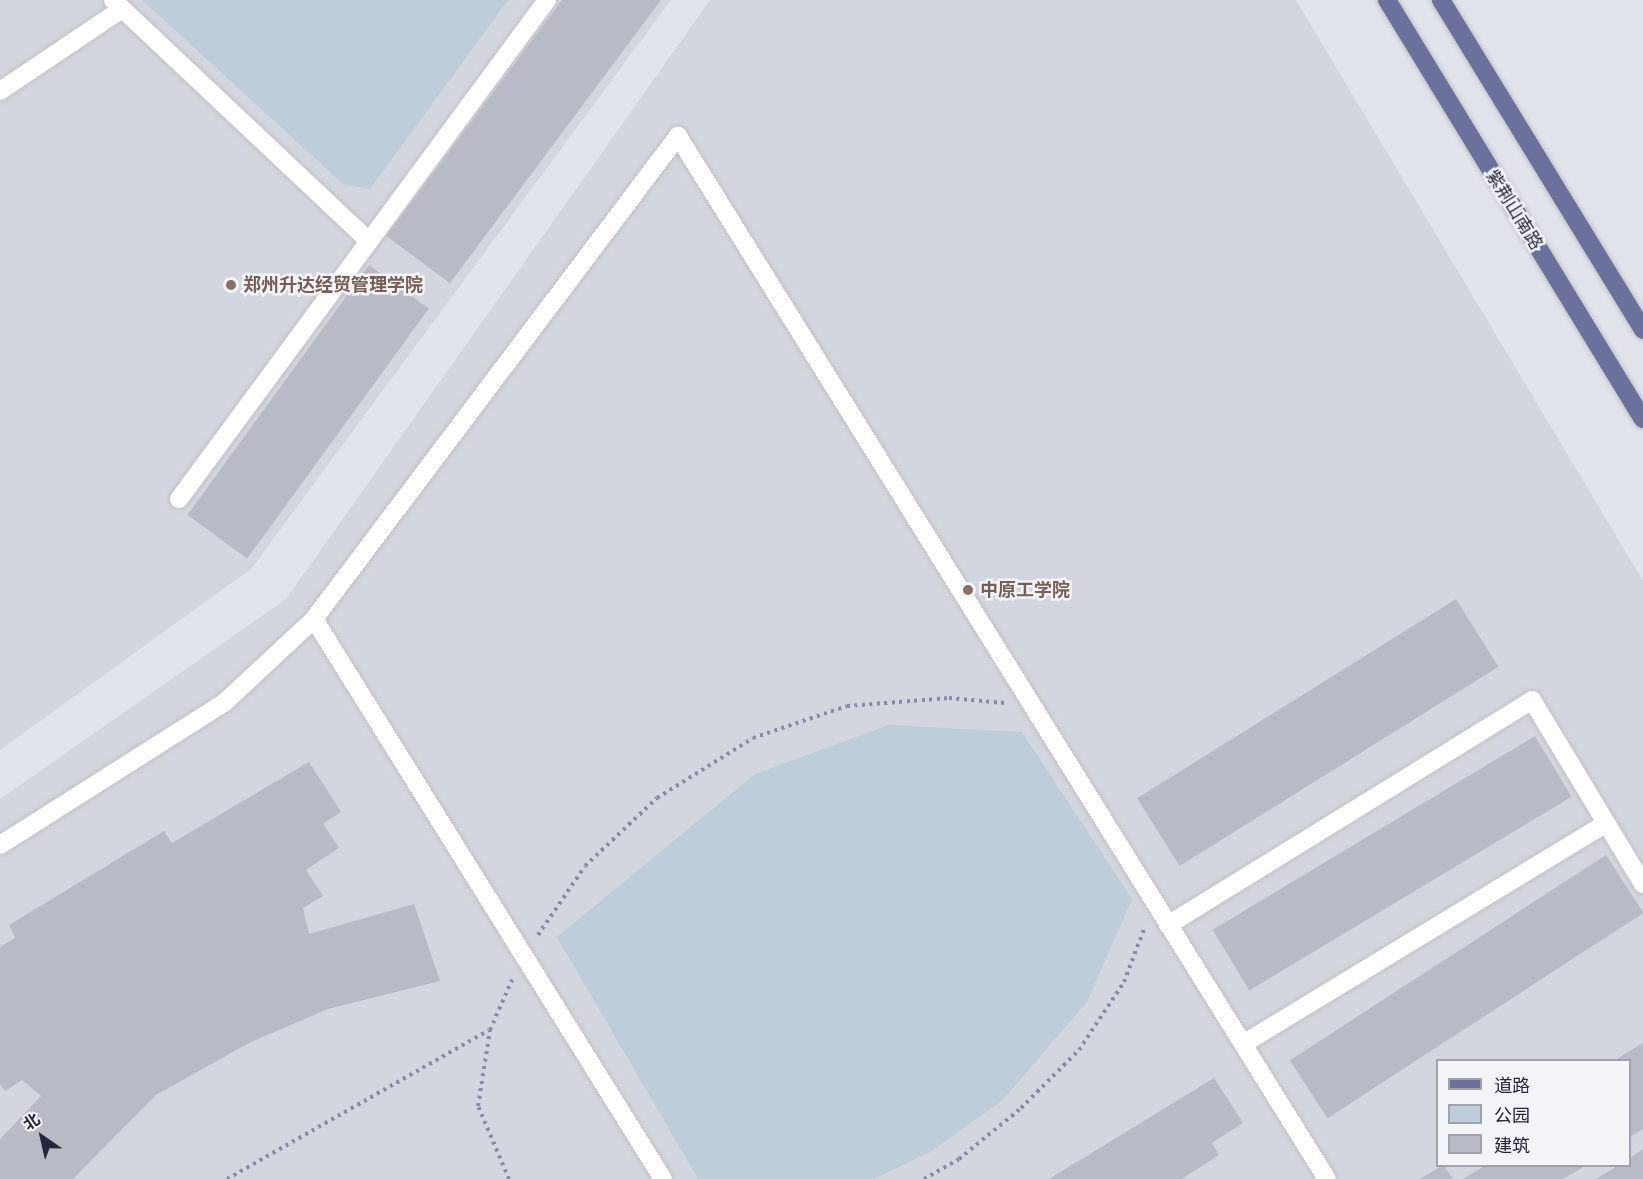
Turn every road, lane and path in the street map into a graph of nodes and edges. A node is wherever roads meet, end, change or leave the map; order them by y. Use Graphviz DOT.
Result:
graph roads {
  1 [pos="547,0"];
  2 [pos="1387,0"];
  3 [pos="1441,0"];
  4 [pos="117,4"];
  5 [pos="0,91"];
  6 [pos="369,241"];
  7 [pos="1643,330"];
  8 [pos="1643,419"];
  9 [pos="179,499"];
  10 [pos="314,619"];
  11 [pos="1032,706"];
  12 [pos="1606,823"];
  13 [pos="0,845"];
  14 [pos="1643,884"];
  15 [pos="1154,902"];
  16 [pos="1168,925"];
  17 [pos="524,956"];
  18 [pos="490,1030"];
  19 [pos="1243,1044"];
  20 [pos="227,1179"];
  21 [pos="509,1179"];
  22 [pos="663,1179"];
  23 [pos="924,1179"];
  24 [pos="1327,1179"];
  1 -- 6 [label="lane"];
  2 -- 8 [label="main road, 紫荆山南路"];
  3 -- 7 [label="main road"];
  4 -- 5 [label="lane"];
  4 -- 6 [label="lane"];
  6 -- 9 [label="lane"];
  10 -- 11 [label="lane"];
  10 -- 13 [label="lane"];
  10 -- 17 [label="lane"];
  11 -- 15 [label="lane"];
  11 -- 17 [label="path"];
  12 -- 14 [label="lane"];
  12 -- 16 [label="lane"];
  12 -- 19 [label="lane"];
  15 -- 16 [label="lane"];
  15 -- 23 [label="path"];
  16 -- 19 [label="lane"];
  17 -- 18 [label="path"];
  17 -- 22 [label="lane"];
  18 -- 20 [label="path"];
  18 -- 21 [label="path"];
  19 -- 24 [label="lane"];
}
